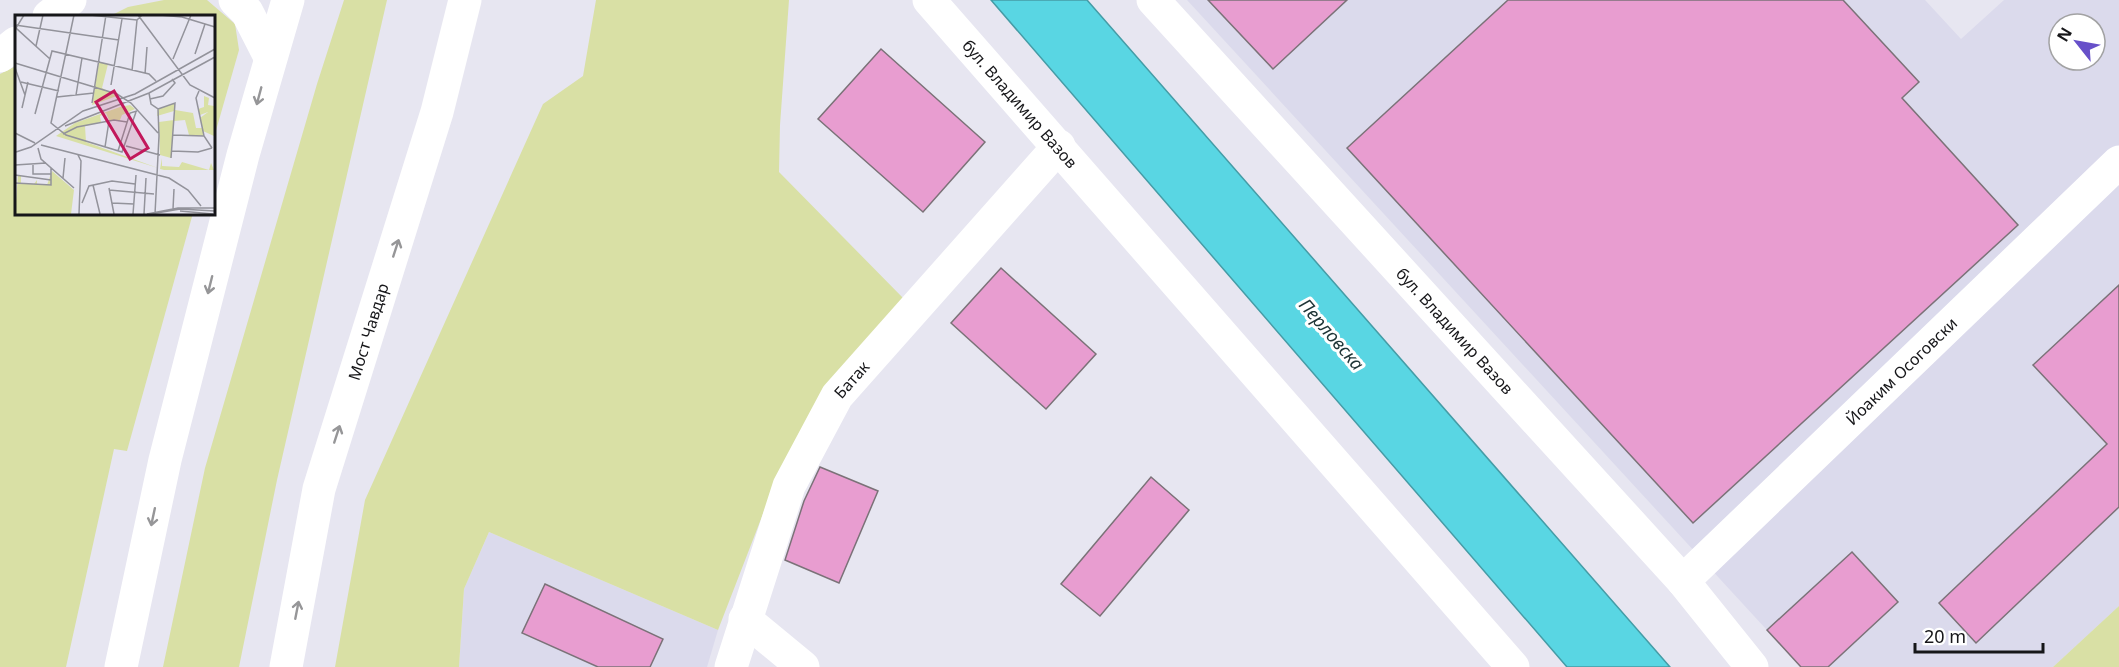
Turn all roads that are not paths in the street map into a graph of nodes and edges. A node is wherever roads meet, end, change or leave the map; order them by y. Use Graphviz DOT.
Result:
graph roads {
  1 [pos="70,0"];
  2 [pos="235,0"];
  3 [pos="288,0"];
  4 [pos="445,0"];
  5 [pos="465,0"];
  6 [pos="929,0"];
  7 [pos="1153,0"];
  8 [pos="50,15"];
  9 [pos="15,44"];
  10 [pos="454,44"];
  11 [pos="0,56"];
  12 [pos="270,57"];
  13 [pos="1059,146"];
  14 [pos="2119,162"];
  15 [pos="1683,580"];
  16 [pos="746,619"];
  17 [pos="122,667"];
  18 [pos="286,667"];
  19 [pos="731,667"];
  20 [pos="803,667"];
  21 [pos="1513,667"];
  22 [pos="1752,667"];
  1 -- 8 [label="street"];
  2 -- 12 [label="street"];
  3 -- 12 [label="street"];
  4 -- 10 [label="street"];
  5 -- 10 [label="street, Мост Чавдар"];
  6 -- 13 [label="street, бул. Владимир Вазов"];
  7 -- 15 [label="street, бул. Владимир Вазов"];
  9 -- 11 [label="street"];
  18 -- 10 [label="street, Мост Чавдар, one-way"];
  12 -- 17 [label="street, one-way"];
  13 -- 16 [label="street, Батак"];
  13 -- 21 [label="street, бул. Владимир Вазов"];
  14 -- 15 [label="street, Йоаким Осоговски"];
  15 -- 22 [label="street, бул. Владимир Вазов"];
  16 -- 19 [label="street, Батак"];
  16 -- 20 [label="street"];
}
